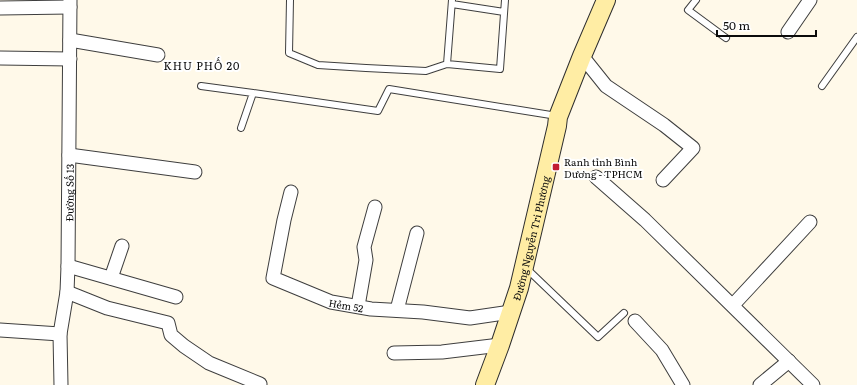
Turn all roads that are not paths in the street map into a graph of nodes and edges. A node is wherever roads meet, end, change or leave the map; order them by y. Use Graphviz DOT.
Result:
graph roads {
  1 [pos="290,0"];
  2 [pos="505,0"];
  3 [pos="606,0"];
  4 [pos="696,0"];
  5 [pos="810,0"];
  6 [pos="452,2"];
  7 [pos="70,3"];
  8 [pos="0,8"];
  9 [pos="504,12"];
  10 [pos="788,32"];
  11 [pos="857,37"];
  12 [pos="726,38"];
  13 [pos="70,40"];
  14 [pos="158,55"];
  15 [pos="582,56"];
  16 [pos="0,58"];
  17 [pos="70,58"];
  18 [pos="447,64"];
  19 [pos="201,86"];
  20 [pos="822,86"];
  21 [pos="254,92"];
  22 [pos="558,117"];
  23 [pos="241,128"];
  24 [pos="69,155"];
  25 [pos="195,172"];
  26 [pos="596,177"];
  27 [pos="663,180"];
  28 [pos="291,192"];
  29 [pos="375,207"];
  30 [pos="810,222"];
  31 [pos="417,234"];
  32 [pos="122,246"];
  33 [pos="68,266"];
  34 [pos="524,267"];
  35 [pos="111,278"];
  36 [pos="67,292"];
  37 [pos="176,297"];
  38 [pos="732,305"];
  39 [pos="358,306"];
  40 [pos="397,310"];
  41 [pos="511,312"];
  42 [pos="624,313"];
  43 [pos="635,321"];
  44 [pos="0,330"];
  45 [pos="60,334"];
  46 [pos="500,345"];
  47 [pos="394,353"];
  48 [pos="789,361"];
  49 [pos="260,384"];
  50 [pos="62,385"];
  51 [pos="485,385"];
  52 [pos="683,385"];
  53 [pos="760,385"];
  54 [pos="813,385"];
  1 -- 18 [label="lane"];
  2 -- 9 [label="lane"];
  3 -- 15 [label="main road, Đường Nguyễn Tri Phương"];
  4 -- 12 [label="lane"];
  5 -- 10 [label="street"];
  6 -- 9 [label="lane"];
  6 -- 18 [label="lane"];
  7 -- 8 [label="street"];
  7 -- 13 [label="street, Đường Số 13"];
  9 -- 18 [label="lane"];
  11 -- 20 [label="lane"];
  13 -- 14 [label="street"];
  13 -- 17 [label="street, Đường Số 13"];
  15 -- 22 [label="main road, Đường Nguyễn Tri Phương"];
  15 -- 27 [label="street"];
  16 -- 17 [label="street"];
  17 -- 24 [label="street, Đường Số 13"];
  19 -- 21 [label="lane"];
  21 -- 22 [label="lane"];
  21 -- 23 [label="lane"];
  22 -- 34 [label="main road, Đường Nguyễn Tri Phương"];
  24 -- 25 [label="street"];
  24 -- 33 [label="street, Đường Số 13"];
  26 -- 38 [label="street"];
  28 -- 39 [label="street, Hẻm 52"];
  29 -- 39 [label="street"];
  30 -- 38 [label="street"];
  31 -- 40 [label="street"];
  32 -- 35 [label="street"];
  33 -- 35 [label="street"];
  33 -- 36 [label="street, Đường Số 13"];
  34 -- 41 [label="main road, Đường Nguyễn Tri Phương"];
  34 -- 42 [label="lane"];
  35 -- 37 [label="street"];
  36 -- 45 [label="street, Đường Số 13"];
  36 -- 49 [label="street"];
  38 -- 48 [label="street"];
  39 -- 40 [label="street, Hẻm 52"];
  40 -- 41 [label="street, Hẻm 52"];
  41 -- 46 [label="main road, Đường Nguyễn Tri Phương"];
  43 -- 52 [label="street"];
  44 -- 45 [label="street"];
  45 -- 50 [label="street, Đường Số 13"];
  46 -- 47 [label="street"];
  46 -- 51 [label="main road, Đường Nguyễn Tri Phương"];
  48 -- 53 [label="street"];
  48 -- 54 [label="street"];
}
